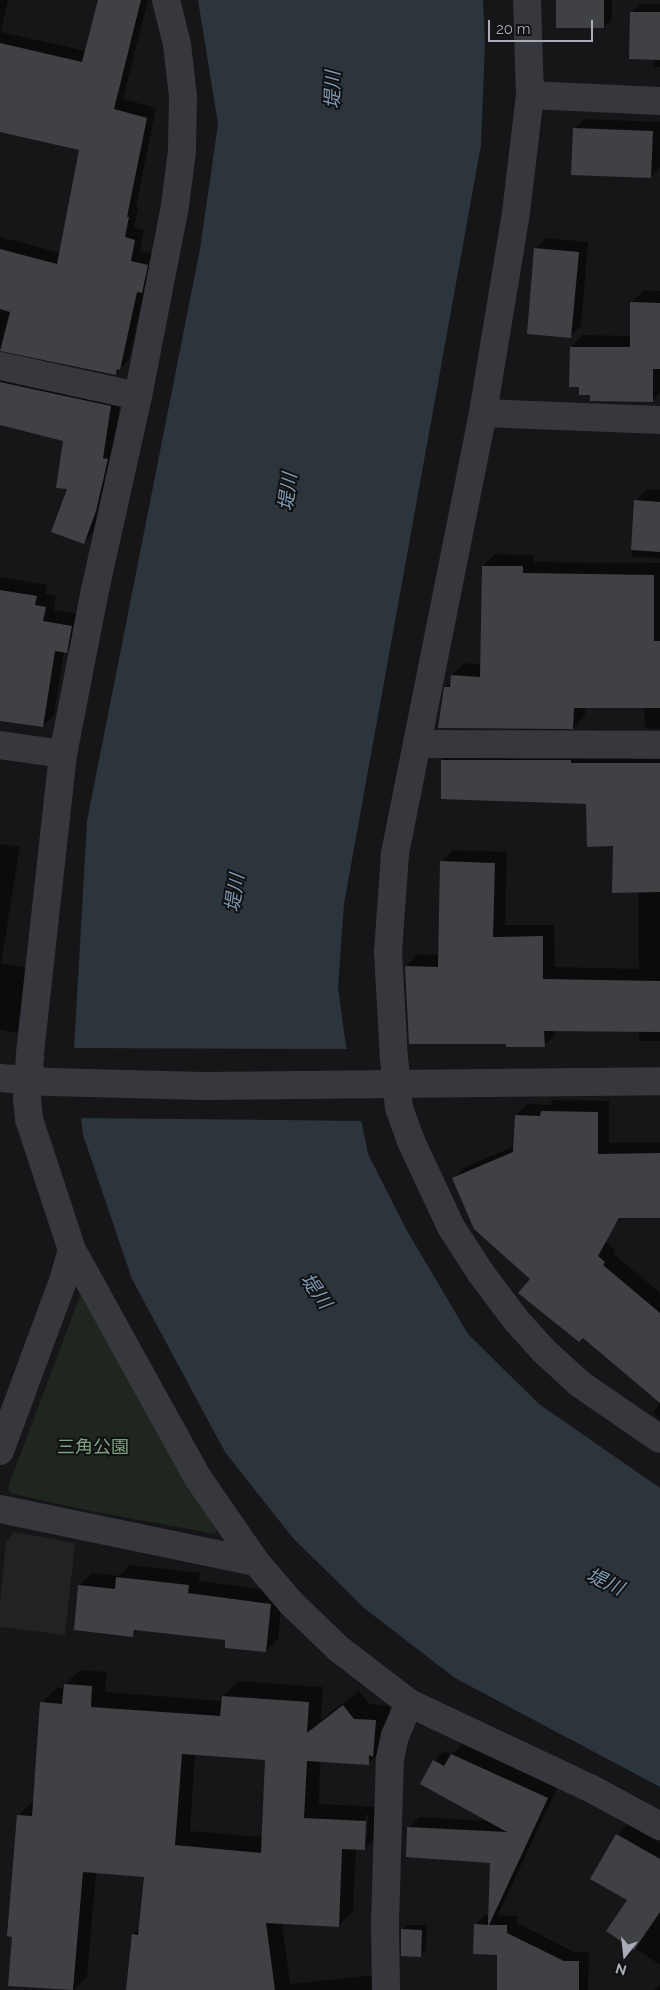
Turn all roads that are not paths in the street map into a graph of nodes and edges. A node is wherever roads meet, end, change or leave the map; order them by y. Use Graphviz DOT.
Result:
graph roads {
  1 [pos="166,0"];
  2 [pos="527,0"];
  3 [pos="530,94"];
  4 [pos="660,101"];
  5 [pos="0,366"];
  6 [pos="138,396"];
  7 [pos="483,413"];
  8 [pos="660,420"];
  9 [pos="417,744"];
  10 [pos="0,745"];
  11 [pos="660,745"];
  12 [pos="63,754"];
  13 [pos="0,1078"];
  14 [pos="39,1081"];
  15 [pos="660,1081"];
  16 [pos="389,1084"];
  17 [pos="72,1250"];
  18 [pos="660,1440"];
  19 [pos="0,1451"];
  20 [pos="0,1509"];
  21 [pos="256,1562"];
  22 [pos="409,1703"];
  23 [pos="660,1826"];
  24 [pos="386,1990"];
  1 -- 6 [label="street"];
  2 -- 3 [label="street"];
  3 -- 4 [label="street"];
  3 -- 7 [label="street"];
  5 -- 6 [label="street"];
  6 -- 12 [label="street"];
  7 -- 8 [label="street"];
  7 -- 9 [label="street"];
  9 -- 11 [label="street"];
  9 -- 16 [label="street"];
  10 -- 12 [label="street"];
  12 -- 14 [label="street"];
  13 -- 14 [label="street"];
  14 -- 16 [label="street"];
  14 -- 17 [label="street"];
  15 -- 16 [label="street"];
  16 -- 18 [label="street"];
  17 -- 19 [label="street"];
  17 -- 21 [label="street"];
  20 -- 21 [label="street"];
  21 -- 22 [label="street"];
  22 -- 23 [label="street"];
  22 -- 24 [label="street"];
}
